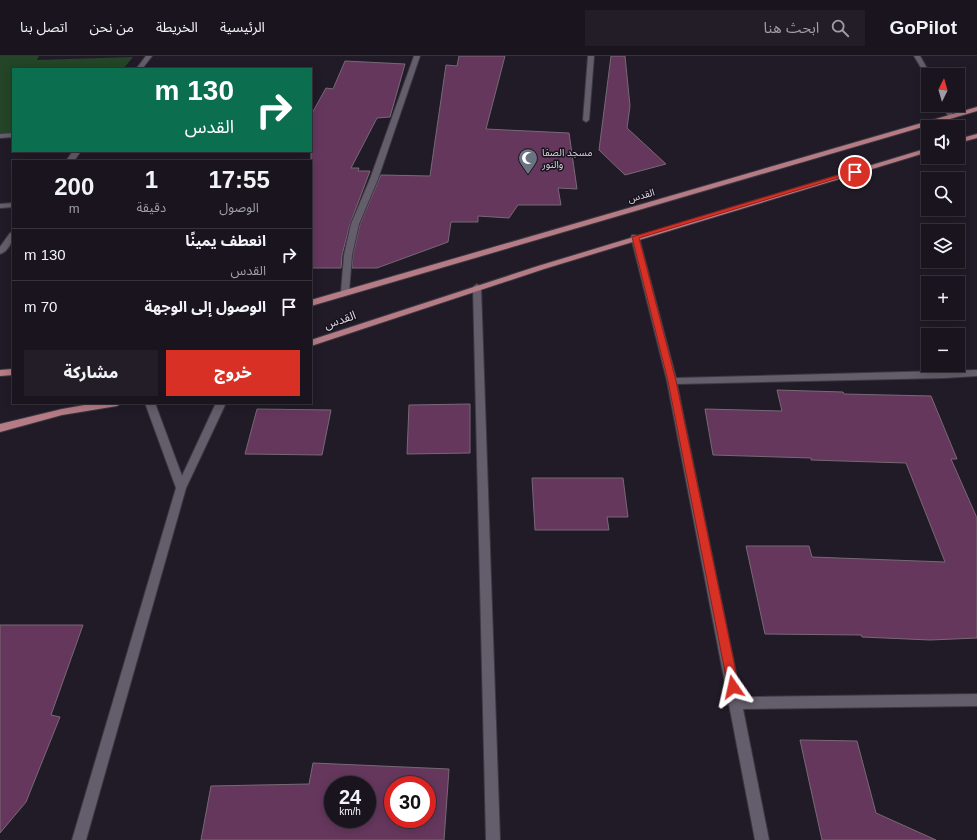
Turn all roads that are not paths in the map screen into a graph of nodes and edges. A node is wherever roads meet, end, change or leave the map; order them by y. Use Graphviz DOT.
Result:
graph roads {
  1 [pos="149,56"];
  2 [pos="417,56"];
  3 [pos="591,56"];
  4 [pos="918,56"];
  5 [pos="140,68"];
  6 [pos="924,68"];
  7 [pos="977,109"];
  8 [pos="948,112"];
  9 [pos="951,117"];
  10 [pos="586,120"];
  11 [pos="12,135"];
  12 [pos="0,136"];
  13 [pos="977,136"];
  14 [pos="965,140"];
  15 [pos="921,152"];
  16 [pos="12,205"];
  17 [pos="0,206"];
  18 [pos="12,236"];
  19 [pos="635,237"];
  20 [pos="0,252"];
  21 [pos="477,287"];
  22 [pos="345,292"];
  23 [pos="312,303"];
  24 [pos="312,343"];
  25 [pos="12,372"];
  26 [pos="0,373"];
  27 [pos="977,373"];
  28 [pos="672,381"];
  29 [pos="111,404"];
  30 [pos="150,404"];
  31 [pos="221,404"];
  32 [pos="0,428"];
  33 [pos="181,488"];
  34 [pos="977,700"];
  35 [pos="736,703"];
  36 [pos="79,840"];
  37 [pos="494,840"];
  38 [pos="762,840"];
  1 -- 5 [label="street"];
  2 -- 22 [label="street"];
  3 -- 10 [label="street"];
  4 -- 6 [label="street"];
  7 -- 9 [label="main road, القدس"];
  8 -- 9 [label="street"];
  9 -- 22 [label="main road, القدس"];
  11 -- 12 [label="street"];
  13 -- 14 [label="main road"];
  15 -- 19 [label="main road, القدس"];
  16 -- 17 [label="street"];
  18 -- 20 [label="street"];
  19 -- 21 [label="main road, القدس"];
  19 -- 28 [label="street"];
  21 -- 24 [label="main road, القدس"];
  21 -- 37 [label="street"];
  22 -- 23 [label="main road, القدس"];
  25 -- 26 [label="main road"];
  27 -- 28 [label="street"];
  28 -- 35 [label="street"];
  29 -- 32 [label="main road"];
  30 -- 33 [label="street"];
  31 -- 33 [label="street"];
  33 -- 36 [label="street"];
  34 -- 35 [label="street"];
  35 -- 38 [label="street"];
}
